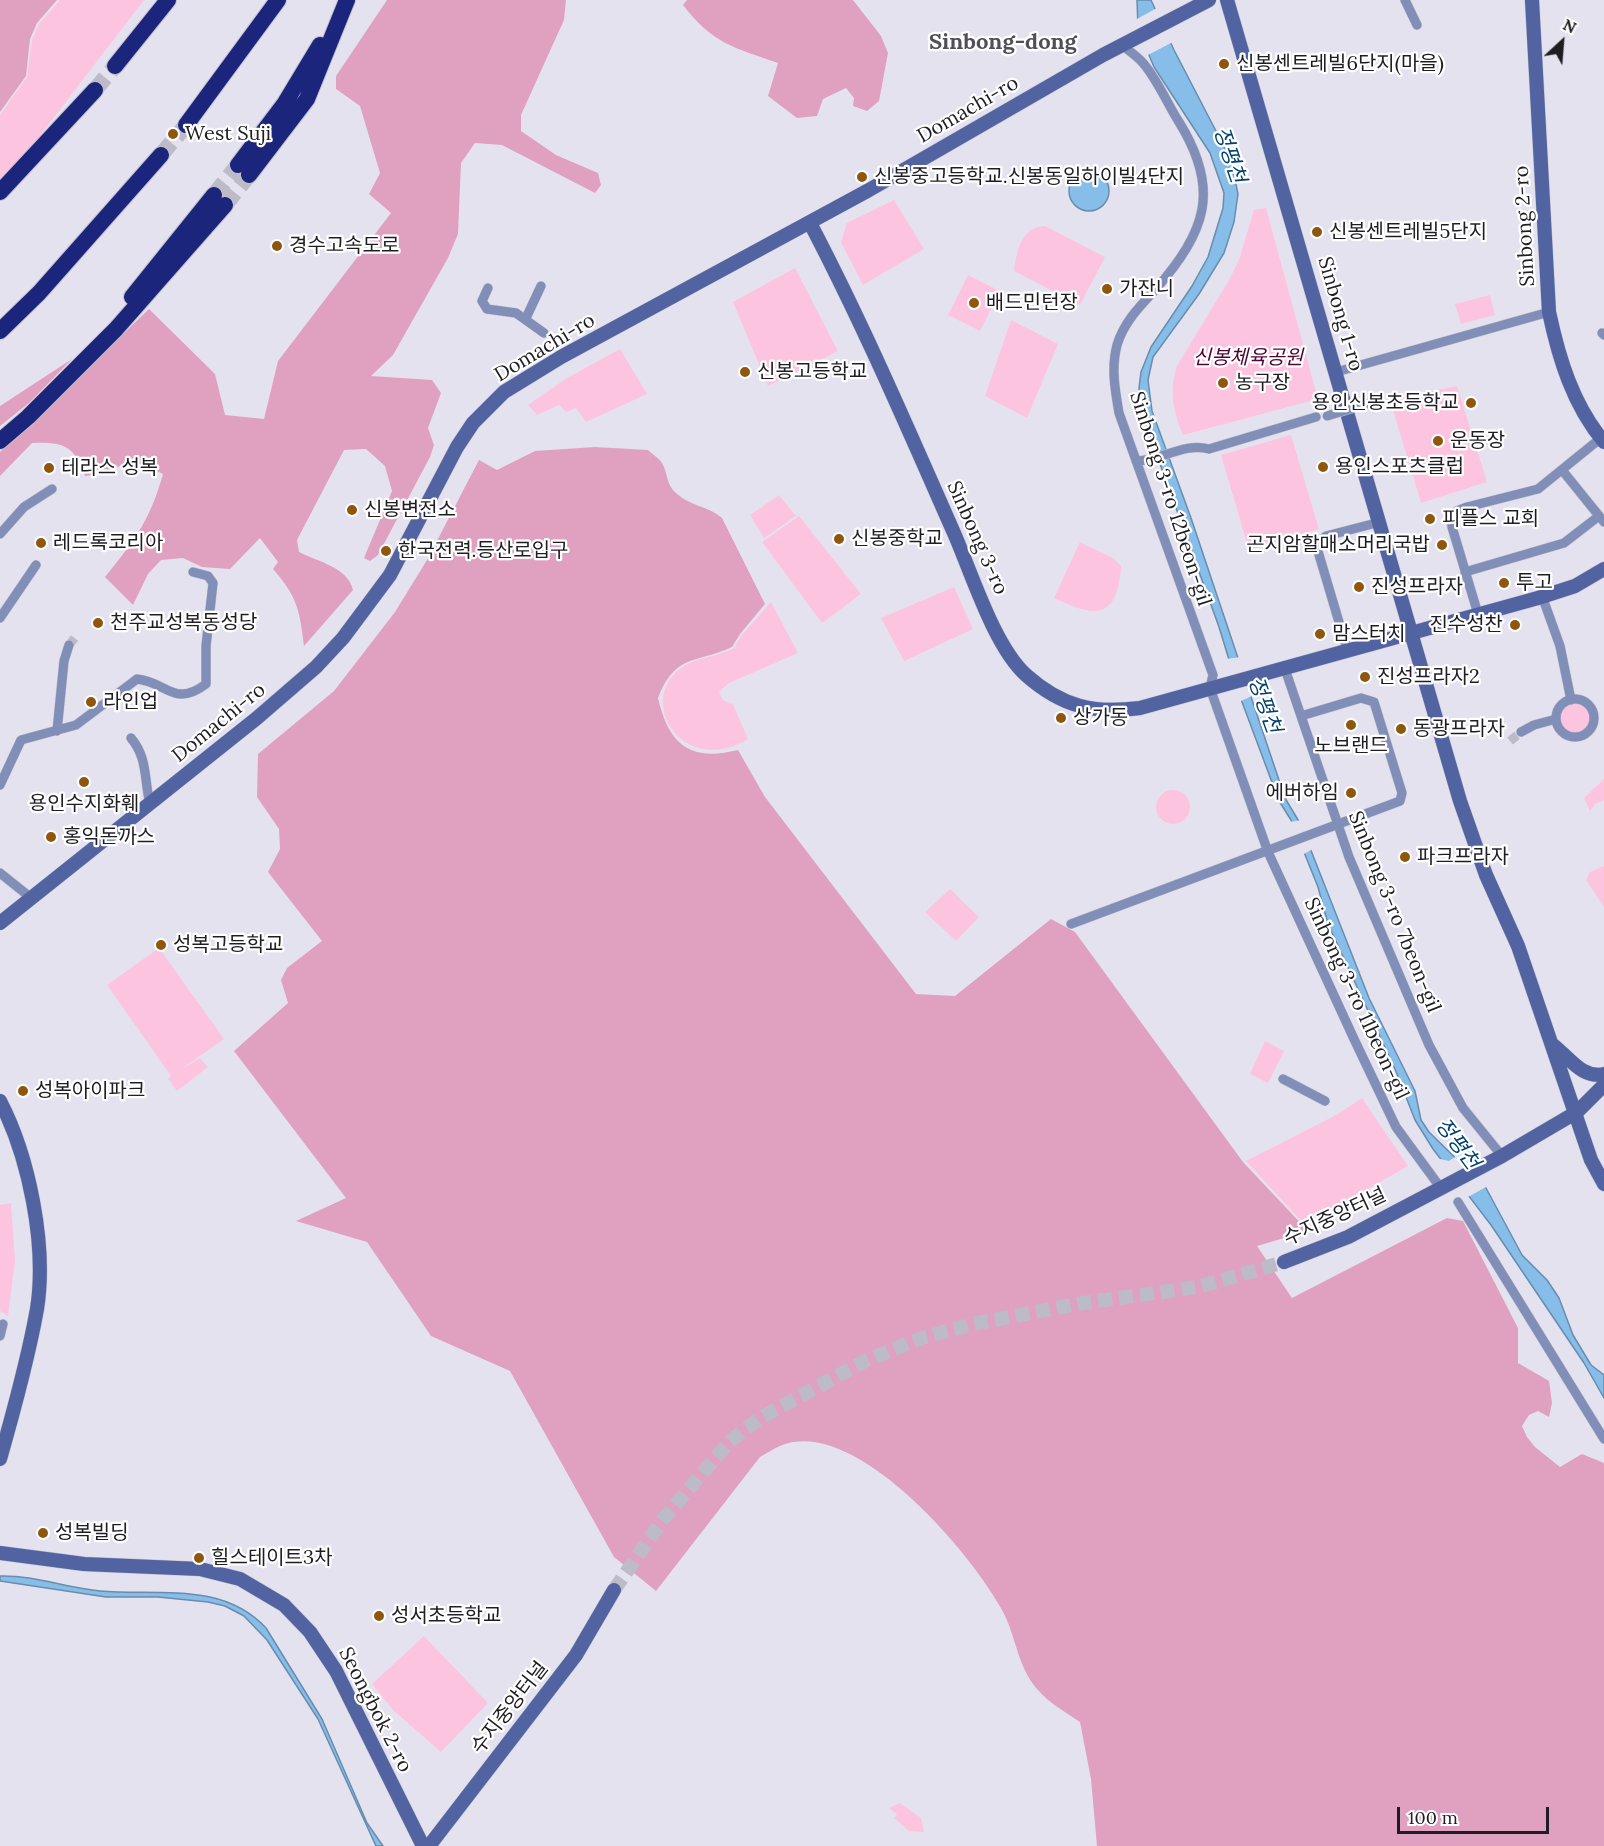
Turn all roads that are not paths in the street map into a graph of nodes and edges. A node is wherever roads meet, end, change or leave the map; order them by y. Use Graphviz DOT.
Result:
graph roads {
  1 [pos="168,0"];
  2 [pos="267,0"];
  3 [pos="278,0"];
  4 [pos="345,0"];
  5 [pos="1209,0"];
  6 [pos="1227,0"];
  7 [pos="1405,0"];
  8 [pos="1532,0"];
  9 [pos="1417,25"];
  10 [pos="1124,44"];
  11 [pos="115,66"];
  12 [pos="95,90"];
  13 [pos="244,170"];
  14 [pos="0,192"];
  15 [pos="219,200"];
  16 [pos="810,223"];
  17 [pos="541,286"];
  18 [pos="488,288"];
  19 [pos="1549,312"];
  20 [pos="0,317"];
  21 [pos="526,318"];
  22 [pos="0,331"];
  23 [pos="544,333"];
  24 [pos="1336,372"];
  25 [pos="1370,403"];
  26 [pos="1327,416"];
  27 [pos="1316,417"];
  28 [pos="1602,440"];
  29 [pos="0,441"];
  30 [pos="1136,461"];
  31 [pos="1562,470"];
  32 [pos="52,489"];
  33 [pos="1601,519"];
  34 [pos="1380,522"];
  35 [pos="0,534"];
  36 [pos="36,565"];
  37 [pos="1604,569"];
  38 [pos="193,572"];
  39 [pos="1466,572"];
  40 [pos="1542,596"];
  41 [pos="1478,614"];
  42 [pos="0,618"];
  43 [pos="1411,631"];
  44 [pos="69,645"];
  45 [pos="1347,649"];
  46 [pos="1284,666"];
  47 [pos="1216,686"];
  48 [pos="1571,700"];
  49 [pos="1301,716"];
  50 [pos="1556,719"];
  51 [pos="57,731"];
  52 [pos="1521,732"];
  53 [pos="131,738"];
  54 [pos="0,786"];
  55 [pos="150,804"];
  56 [pos="1337,823"];
  57 [pos="1268,852"];
  58 [pos="0,873"];
  59 [pos="30,897"];
  60 [pos="0,923"];
  61 [pos="1071,924"];
  62 [pos="1553,1046"];
  63 [pos="1604,1074"];
  64 [pos="1283,1079"];
  65 [pos="1602,1087"];
  66 [pos="0,1101"];
  67 [pos="1325,1101"];
  68 [pos="1577,1112"];
  69 [pos="1502,1156"];
  70 [pos="1604,1184"];
  71 [pos="1442,1185"];
  72 [pos="1458,1202"];
  73 [pos="1284,1262"];
  74 [pos="3,1324"];
  75 [pos="0,1336"];
  76 [pos="1604,1439"];
  77 [pos="0,1459"];
  78 [pos="0,1553"];
  79 [pos="614,1590"];
  80 [pos="423,1846"];
  81 [pos="429,1846"];
  1 -- 11 [label="highway"];
  2 -- 3 [label="highway"];
  4 -- 13 [label="highway"];
  5 -- 10 [label="street, Domachi-ro"];
  6 -- 24 [label="street, Sinbong 1-ro"];
  7 -- 9 [label="street"];
  8 -- 19 [label="street, Sinbong 2-ro"];
  10 -- 16 [label="street, Domachi-ro"];
  10 -- 30 [label="street, Sinbong 3-ro 12beon-gil"];
  12 -- 14 [label="highway"];
  15 -- 29 [label="highway"];
  16 -- 47 [label="street, Sinbong 3-ro"];
  16 -- 55 [label="street, Domachi-ro"];
  17 -- 21 [label="street"];
  18 -- 21 [label="street"];
  19 -- 24 [label="street"];
  19 -- 28 [label="street, Sinbong 2-ro"];
  20 -- 22 [label="highway"];
  21 -- 23 [label="street"];
  24 -- 34 [label="street, Sinbong 1-ro"];
  25 -- 26 [label="street, bridge"];
  27 -- 30 [label="street"];
  28 -- 31 [label="street, Sinbong 2-ro"];
  30 -- 47 [label="street, Sinbong 3-ro 12beon-gil"];
  31 -- 33 [label="street"];
  31 -- 39 [label="street, Sinbong 2-ro"];
  32 -- 35 [label="street"];
  33 -- 39 [label="street"];
  34 -- 43 [label="street, Sinbong 1-ro"];
  34 -- 45 [label="street"];
  36 -- 42 [label="street"];
  37 -- 40 [label="street"];
  38 -- 51 [label="street"];
  39 -- 41 [label="street, Sinbong 2-ro"];
  40 -- 41 [label="street"];
  40 -- 48 [label="street"];
  41 -- 43 [label="street"];
  43 -- 45 [label="street"];
  43 -- 62 [label="street, Sinbong 1-ro"];
  44 -- 51 [label="street"];
  45 -- 46 [label="street"];
  46 -- 47 [label="street, Sinbong 3-ro"];
  46 -- 49 [label="street, Sinbong 3-ro 7beon-gil"];
  47 -- 57 [label="street, Sinbong 3-ro 11beon-gil"];
  48 -- 50 [label="street"];
  48 -- 50 [label="street"];
  49 -- 56 [label="street, Sinbong 3-ro 7beon-gil"];
  49 -- 56 [label="street"];
  50 -- 52 [label="street"];
  51 -- 54 [label="street"];
  53 -- 55 [label="street"];
  55 -- 59 [label="street, Domachi-ro"];
  56 -- 57 [label="street"];
  56 -- 69 [label="street, Sinbong 3-ro 7beon-gil"];
  57 -- 61 [label="street"];
  57 -- 71 [label="street, Sinbong 3-ro 11beon-gil"];
  58 -- 59 [label="street"];
  59 -- 60 [label="street, Domachi-ro"];
  62 -- 63 [label="street"];
  62 -- 68 [label="street, Sinbong 1-ro"];
  64 -- 67 [label="street"];
  65 -- 68 [label="street, 수지중앙터널"];
  66 -- 77 [label="street"];
  68 -- 69 [label="street, 수지중앙터널"];
  68 -- 70 [label="street"];
  69 -- 71 [label="street, 수지중앙터널"];
  71 -- 73 [label="street, 수지중앙터널"];
  72 -- 76 [label="street"];
  74 -- 75 [label="street"];
  78 -- 80 [label="street, Seongbok 2-ro"];
  79 -- 81 [label="street, 수지중앙터널"];
}
